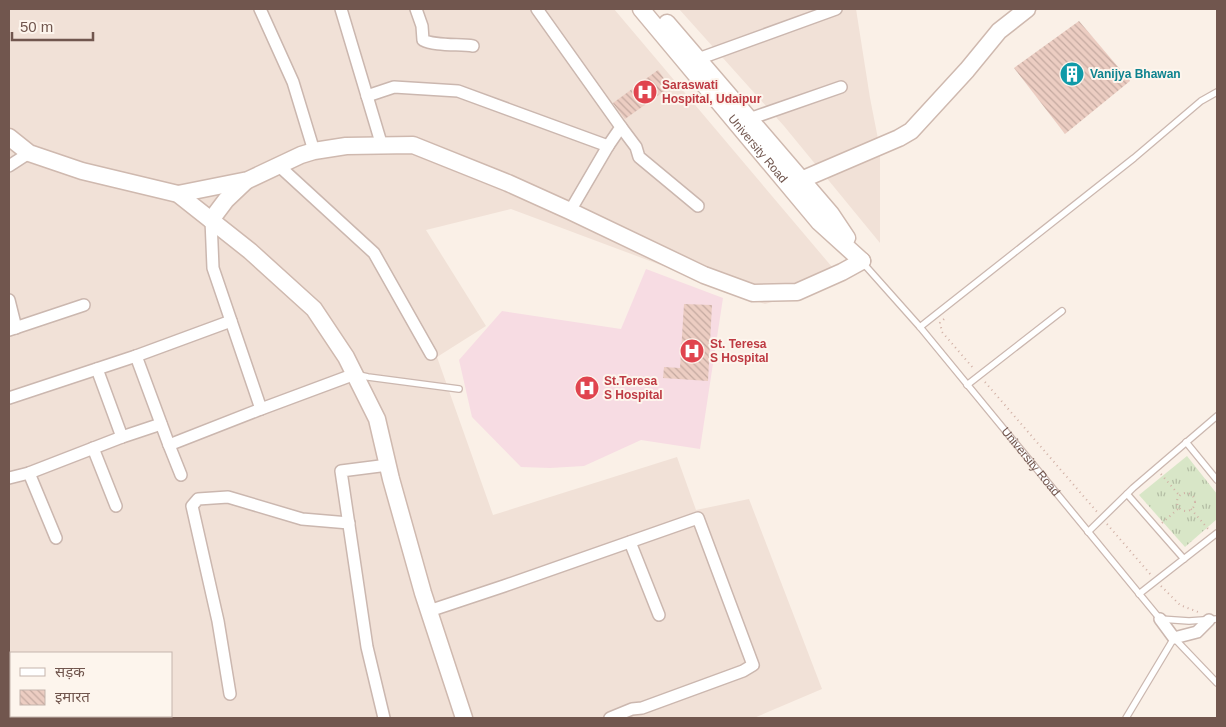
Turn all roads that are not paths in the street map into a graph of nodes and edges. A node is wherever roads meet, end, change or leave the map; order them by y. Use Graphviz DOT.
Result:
graph roads {
  1 [pos="260,9"];
  2 [pos="341,9"];
  3 [pos="416,9"];
  4 [pos="538,9"];
  5 [pos="641,9"];
  6 [pos="655,9"];
  7 [pos="836,9"];
  8 [pos="1016,9"];
  9 [pos="1027,9"];
  10 [pos="473,46"];
  11 [pos="698,59"];
  12 [pos="841,87"];
  13 [pos="1217,92"];
  14 [pos="367,96"];
  15 [pos="749,119"];
  16 [pos="621,127"];
  17 [pos="9,136"];
  18 [pos="899,138"];
  19 [pos="382,146"];
  20 [pos="608,146"];
  21 [pos="314,152"];
  22 [pos="30,153"];
  23 [pos="278,165"];
  24 [pos="9,166"];
  25 [pos="248,180"];
  26 [pos="796,184"];
  27 [pos="178,194"];
  28 [pos="698,206"];
  29 [pos="570,210"];
  30 [pos="211,220"];
  31 [pos="862,261"];
  32 [pos="9,300"];
  33 [pos="84,305"];
  34 [pos="1062,311"];
  35 [pos="231,320"];
  36 [pos="920,327"];
  37 [pos="12,329"];
  38 [pos="431,354"];
  39 [pos="136,356"];
  40 [pos="97,369"];
  41 [pos="355,374"];
  42 [pos="967,385"];
  43 [pos="459,388"];
  44 [pos="9,398"];
  45 [pos="261,409"];
  46 [pos="1217,416"];
  47 [pos="161,424"];
  48 [pos="122,437"];
  49 [pos="1186,442"];
  50 [pos="169,445"];
  51 [pos="93,448"];
  52 [pos="388,465"];
  53 [pos="29,473"];
  54 [pos="182,475"];
  55 [pos="9,478"];
  56 [pos="1217,480"];
  57 [pos="1128,494"];
  58 [pos="116,506"];
  59 [pos="350,522"];
  60 [pos="1088,532"];
  61 [pos="1216,534"];
  62 [pos="56,538"];
  63 [pos="630,542"];
  64 [pos="1184,559"];
  65 [pos="1139,594"];
  66 [pos="429,611"];
  67 [pos="659,615"];
  68 [pos="1160,619"];
  69 [pos="1213,620"];
  70 [pos="1174,638"];
  71 [pos="1217,683"];
  72 [pos="230,694"];
  73 [pos="384,718"];
  74 [pos="464,718"];
  75 [pos="610,718"];
  76 [pos="1126,718"];
  1 -- 21 [label="street"];
  2 -- 14 [label="street"];
  3 -- 10 [label="street"];
  4 -- 16 [label="street"];
  5 -- 26 [label="street, University Road"];
  6 -- 11 [label="street, University Road"];
  7 -- 11 [label="street"];
  8 -- 18 [label="street"];
  9 -- 18 [label="street"];
  11 -- 15 [label="street, University Road"];
  12 -- 15 [label="street"];
  13 -- 36 [label="lane"];
  14 -- 19 [label="street"];
  14 -- 20 [label="street"];
  15 -- 26 [label="street, University Road"];
  16 -- 20 [label="street"];
  16 -- 28 [label="street"];
  17 -- 22 [label="street"];
  18 -- 26 [label="street"];
  19 -- 21 [label="street"];
  19 -- 29 [label="street"];
  20 -- 29 [label="street"];
  21 -- 23 [label="street"];
  22 -- 24 [label="street"];
  22 -- 27 [label="street"];
  23 -- 25 [label="street"];
  23 -- 38 [label="street"];
  25 -- 27 [label="street"];
  25 -- 30 [label="street"];
  26 -- 31 [label="street, University Road"];
  27 -- 30 [label="street"];
  29 -- 31 [label="street"];
  30 -- 35 [label="street"];
  30 -- 41 [label="street"];
  31 -- 36 [label="lane, University Road"];
  32 -- 37 [label="street"];
  33 -- 37 [label="street"];
  34 -- 42 [label="lane"];
  35 -- 39 [label="street"];
  35 -- 45 [label="street"];
  36 -- 42 [label="lane, University Road"];
  39 -- 40 [label="street"];
  39 -- 47 [label="street"];
  40 -- 44 [label="street"];
  40 -- 48 [label="street"];
  41 -- 43 [label="lane"];
  41 -- 45 [label="street"];
  41 -- 52 [label="street"];
  42 -- 60 [label="lane, University Road"];
  45 -- 50 [label="street"];
  46 -- 49 [label="lane"];
  47 -- 48 [label="street"];
  47 -- 50 [label="street"];
  48 -- 51 [label="street"];
  49 -- 56 [label="lane"];
  49 -- 57 [label="lane"];
  50 -- 54 [label="street"];
  51 -- 53 [label="street"];
  51 -- 58 [label="street"];
  52 -- 59 [label="street"];
  52 -- 66 [label="street"];
  53 -- 55 [label="street"];
  53 -- 62 [label="street"];
  57 -- 60 [label="lane"];
  57 -- 64 [label="lane"];
  59 -- 72 [label="street"];
  59 -- 73 [label="street"];
  60 -- 65 [label="lane, University Road"];
  61 -- 64 [label="lane"];
  63 -- 66 [label="street"];
  63 -- 67 [label="street"];
  63 -- 75 [label="street"];
  64 -- 65 [label="lane"];
  65 -- 68 [label="lane, University Road"];
  66 -- 74 [label="street"];
  68 -- 69 [label="lane"];
  68 -- 70 [label="street"];
  69 -- 70 [label="street"];
  70 -- 71 [label="lane"];
  70 -- 76 [label="lane"];
}
